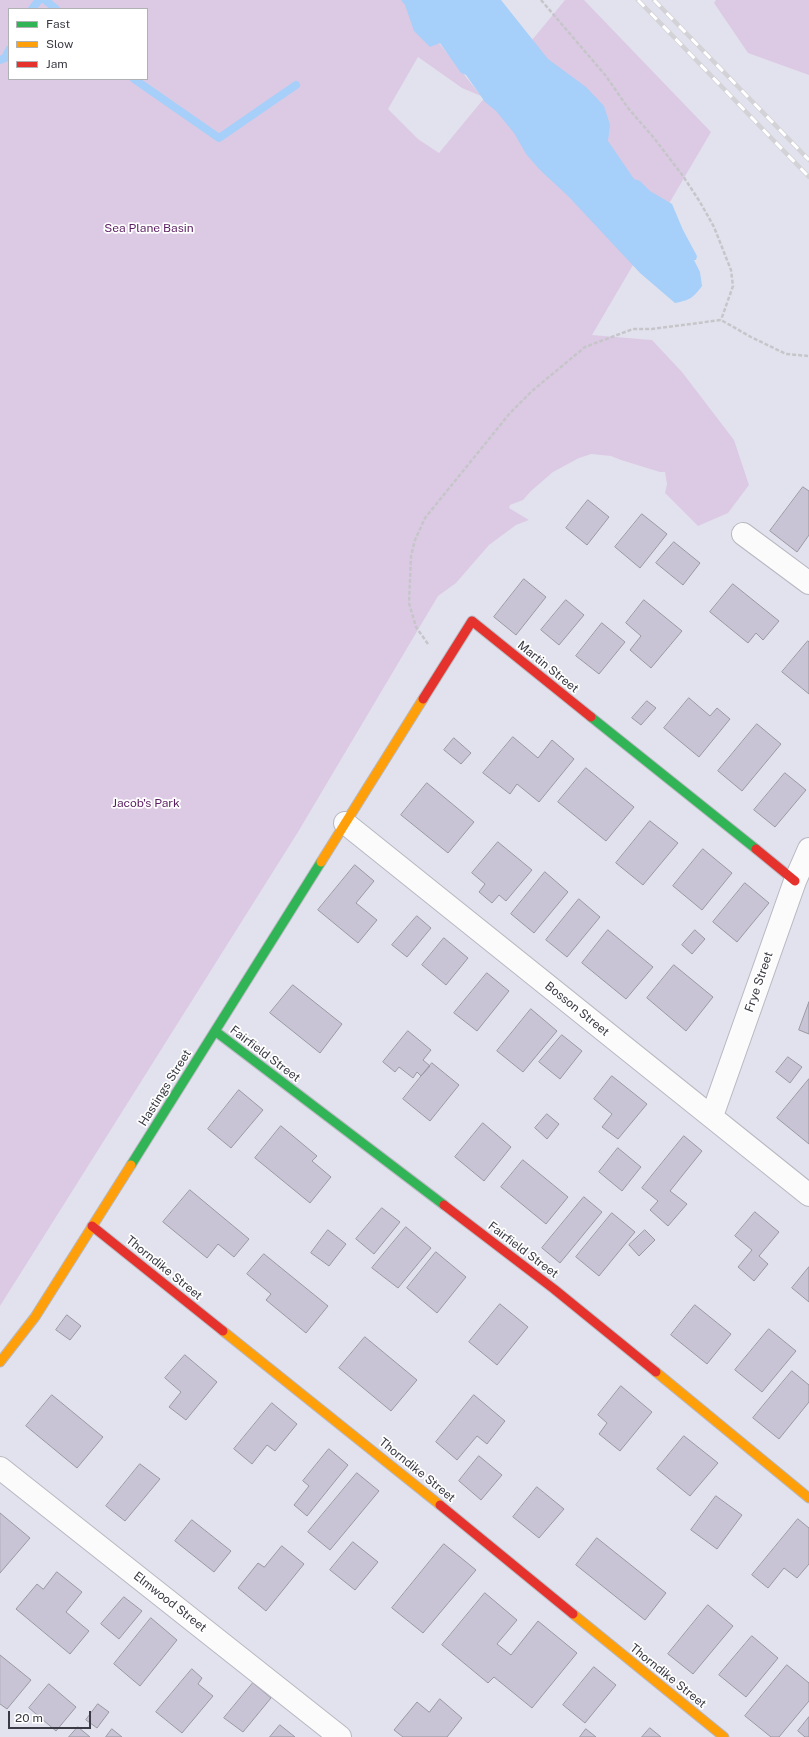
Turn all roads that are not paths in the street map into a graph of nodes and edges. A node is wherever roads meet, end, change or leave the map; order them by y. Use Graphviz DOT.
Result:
graph roads {
  1 [pos="743,534"];
  2 [pos="809,583"];
  3 [pos="345,824"];
  4 [pos="809,849"];
  5 [pos="795,881"];
  6 [pos="214,1031"];
  7 [pos="712,1116"];
  8 [pos="809,1195"];
  9 [pos="92,1226"];
  10 [pos="0,1362"];
  11 [pos="0,1468"];
  12 [pos="809,1498"];
  13 [pos="340,1737"];
  14 [pos="724,1737"];
  1 -- 2 [label="street"];
  3 -- 5 [label="street, Martin Street"];
  3 -- 6 [label="street, Hastings Street"];
  3 -- 7 [label="street, Bosson Street"];
  4 -- 5 [label="street, Frye Street"];
  5 -- 7 [label="street, Frye Street"];
  6 -- 9 [label="street, Hastings Street"];
  6 -- 12 [label="street, Fairfield Street"];
  7 -- 8 [label="street, Bosson Street"];
  9 -- 10 [label="street, Hastings Street"];
  9 -- 14 [label="street, Thorndike Street"];
  11 -- 13 [label="street, Elmwood Street"];
}
